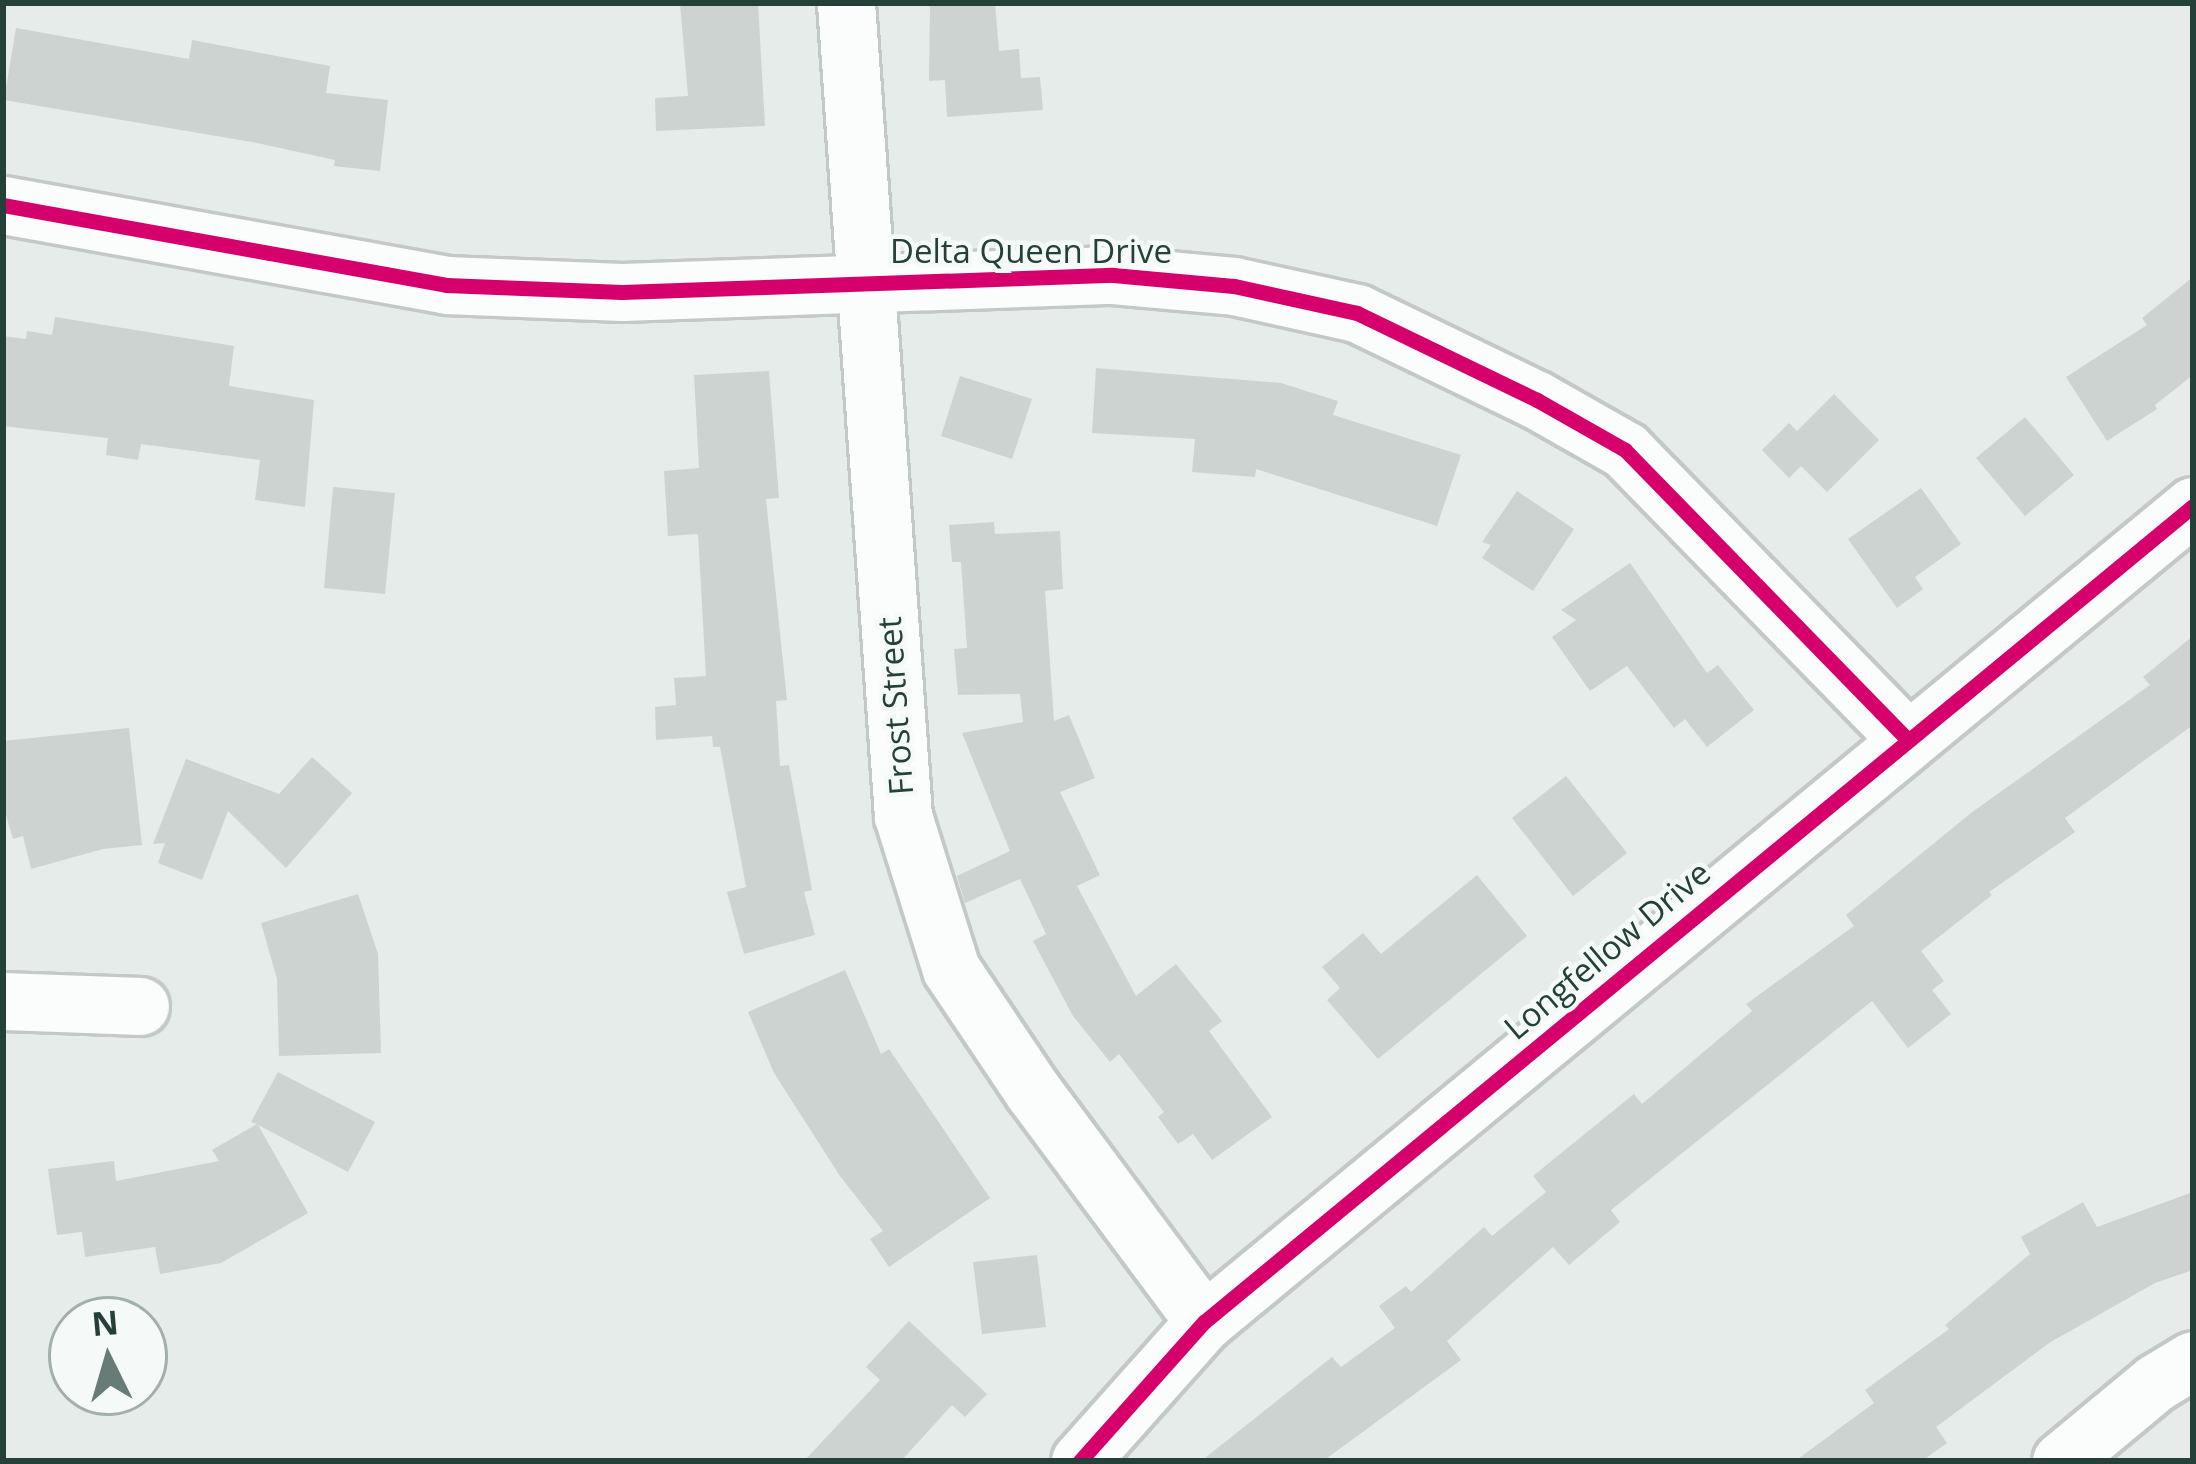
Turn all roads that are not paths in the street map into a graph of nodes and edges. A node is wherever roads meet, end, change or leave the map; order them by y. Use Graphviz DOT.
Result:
graph roads {
  1 [pos="846,3"];
  2 [pos="3,205"];
  3 [pos="862,281"];
  4 [pos="2193,506"];
  5 [pos="1908,740"];
  6 [pos="3,1001"];
  7 [pos="140,1006"];
  8 [pos="1204,1322"];
  9 [pos="2193,1360"];
  10 [pos="1080,1461"];
  11 [pos="2061,1461"];
  1 -- 3 [label="street, Frost Street"];
  2 -- 3 [label="street, Delta Queen Drive"];
  3 -- 5 [label="street, Delta Queen Drive"];
  3 -- 8 [label="street, Frost Street"];
  4 -- 5 [label="street, Longfellow Drive"];
  5 -- 8 [label="street, Longfellow Drive"];
  6 -- 7 [label="street"];
  8 -- 10 [label="street, Longfellow Drive"];
  9 -- 11 [label="street"];
}
